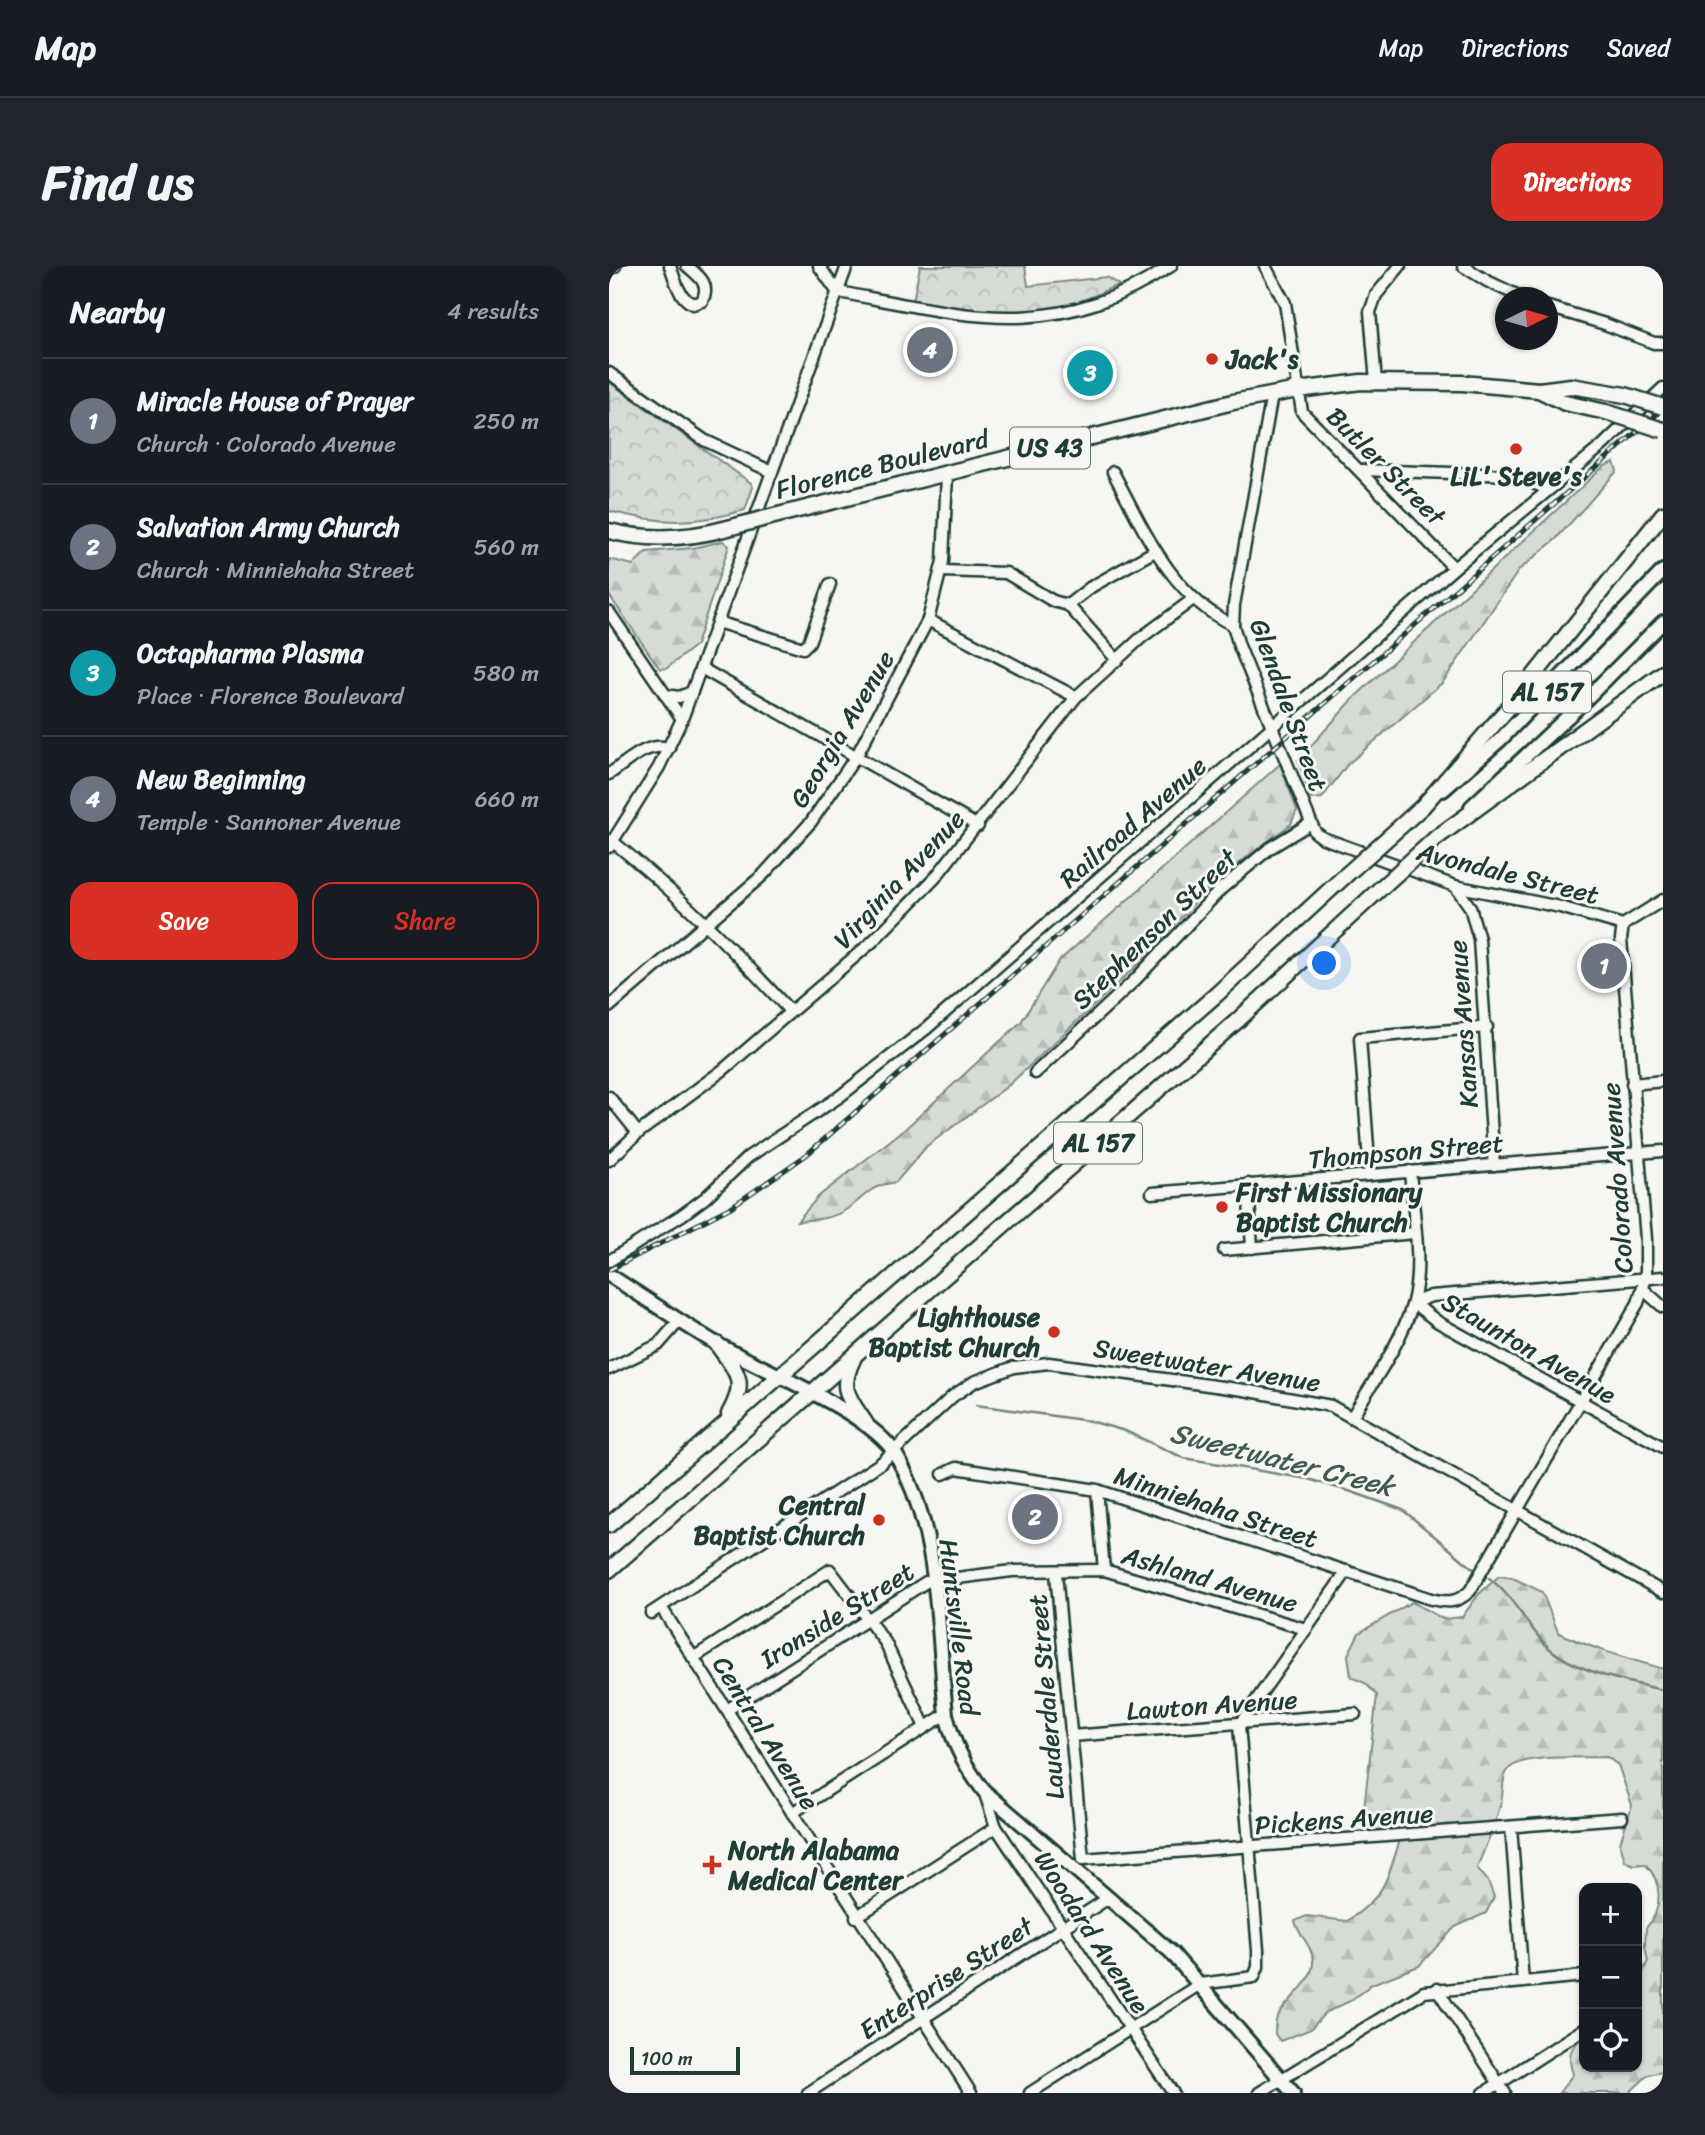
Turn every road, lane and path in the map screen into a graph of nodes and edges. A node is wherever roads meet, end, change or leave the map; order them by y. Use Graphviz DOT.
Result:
graph roads {
  1 [pos="615,266"];
  2 [pos="670,266"];
  3 [pos="687,266"];
  4 [pos="819,266"];
  5 [pos="846,266"];
  6 [pos="1170,266"];
  7 [pos="1265,266"];
  8 [pos="1400,266"];
  9 [pos="1463,266"];
  10 [pos="609,270"];
  11 [pos="1500,287"];
  12 [pos="836,290"];
  13 [pos="1558,310"];
  14 [pos="1663,343"];
  15 [pos="609,373"];
  16 [pos="1376,382"];
  17 [pos="1663,388"];
  18 [pos="1298,390"];
  19 [pos="1539,390"];
  20 [pos="1272,395"];
  21 [pos="1663,407"];
  22 [pos="1663,430"];
  23 [pos="1361,470"];
  24 [pos="770,471"];
  25 [pos="1113,472"];
  26 [pos="947,474"];
  27 [pos="1548,489"];
  28 [pos="1663,514"];
  29 [pos="610,531"];
  30 [pos="1156,551"];
  31 [pos="1454,568"];
  32 [pos="1663,570"];
  33 [pos="941,571"];
  34 [pos="830,584"];
  35 [pos="1192,600"];
  36 [pos="1068,605"];
  37 [pos="609,612"];
  38 [pos="928,620"];
  39 [pos="717,622"];
  40 [pos="1663,622"];
  41 [pos="1233,625"];
  42 [pos="1117,660"];
  43 [pos="701,668"];
  44 [pos="1663,673"];
  45 [pos="692,692"];
  46 [pos="665,695"];
  47 [pos="1076,697"];
  48 [pos="682,719"];
  49 [pos="1272,729"];
  50 [pos="669,748"];
  51 [pos="857,755"];
  52 [pos="609,774"];
  53 [pos="1423,806"];
  54 [pos="1456,822"];
  55 [pos="1311,823"];
  56 [pos="978,825"];
  57 [pos="611,844"];
  58 [pos="1455,886"];
  59 [pos="1663,900"];
  60 [pos="708,924"];
  61 [pos="1623,925"];
  62 [pos="609,1007"];
  63 [pos="790,1011"];
  64 [pos="1486,1027"];
  65 [pos="1035,1073"];
  66 [pos="1663,1081"];
  67 [pos="1632,1084"];
  68 [pos="609,1097"];
  69 [pos="638,1133"];
  70 [pos="1663,1151"];
  71 [pos="1638,1153"];
  72 [pos="609,1160"];
  73 [pos="1494,1165"];
  74 [pos="1410,1171"];
  75 [pos="1370,1175"];
  76 [pos="1248,1184"];
  77 [pos="1152,1193"];
  78 [pos="1415,1233"];
  79 [pos="1252,1248"];
  80 [pos="1224,1250"];
  81 [pos="609,1261"];
  82 [pos="609,1275"];
  83 [pos="1663,1277"];
  84 [pos="1646,1278"];
  85 [pos="1644,1290"];
  86 [pos="1413,1303"];
  87 [pos="1663,1307"];
  88 [pos="680,1320"];
  89 [pos="717,1344"];
  90 [pos="857,1351"];
  91 [pos="609,1369"];
  92 [pos="776,1376"];
  93 [pos="809,1393"];
  94 [pos="1579,1402"];
  95 [pos="1352,1417"];
  96 [pos="723,1424"];
  97 [pos="866,1424"];
  98 [pos="1663,1447"];
  99 [pos="895,1452"];
  100 [pos="943,1474"];
  101 [pos="1097,1490"];
  102 [pos="1517,1511"];
  103 [pos="609,1525"];
  104 [pos="609,1570"];
  105 [pos="1104,1570"];
  106 [pos="1347,1571"];
  107 [pos="1056,1573"];
  108 [pos="935,1580"];
  109 [pos="1470,1591"];
  110 [pos="1663,1592"];
  111 [pos="656,1610"];
  112 [pos="868,1619"];
  113 [pos="1306,1629"];
  114 [pos="694,1658"];
  115 [pos="727,1710"];
  116 [pos="946,1714"];
  117 [pos="1355,1714"];
  118 [pos="1239,1725"];
  119 [pos="925,1727"];
  120 [pos="1071,1736"];
  121 [pos="983,1791"];
  122 [pos="792,1813"];
  123 [pos="1622,1818"];
  124 [pos="996,1827"];
  125 [pos="1511,1827"];
  126 [pos="1248,1847"];
  127 [pos="1079,1865"];
  128 [pos="1107,1899"];
  129 [pos="856,1917"];
  130 [pos="1065,1926"];
  131 [pos="1579,1976"];
  132 [pos="1523,1982"];
  133 [pos="1200,1984"];
  134 [pos="1437,1989"];
  135 [pos="922,2019"];
  136 [pos="1131,2028"];
  137 [pos="1579,2032"];
  138 [pos="1282,2078"];
  139 [pos="1498,2083"];
  140 [pos="808,2093"];
  141 [pos="971,2093"];
  142 [pos="1030,2093"];
  143 [pos="1173,2093"];
  144 [pos="1259,2093"];
  145 [pos="1293,2093"];
  146 [pos="1484,2093"];
  147 [pos="1505,2093"];
  1 -- 10 [label="street"];
  2 -- 3 [label="street"];
  4 -- 12 [label="street"];
  5 -- 12 [label="street"];
  6 -- 12 [label="street"];
  7 -- 18 [label="street, Butler Street"];
  8 -- 16 [label="street"];
  9 -- 11 [label="street"];
  12 -- 24 [label="street"];
  13 -- 14 [label="street"];
  15 -- 24 [label="street"];
  16 -- 18 [label="highway, Florence Boulevard / US 43"];
  16 -- 19 [label="highway, Florence Boulevard / US 43"];
  17 -- 27 [label="street, Railroad Avenue"];
  18 -- 20 [label="highway, Florence Boulevard / US 43"];
  18 -- 23 [label="street, Butler Street"];
  19 -- 21 [label="highway, Florence Boulevard / US 43, bridge"];
  19 -- 22 [label="highway, Florence Boulevard / US 43, bridge"];
  20 -- 26 [label="highway, Florence Boulevard / US 43"];
  20 -- 41 [label="street, Glendale Street"];
  23 -- 27 [label="street"];
  23 -- 31 [label="street, Butler Street"];
  24 -- 39 [label="street"];
  25 -- 30 [label="street"];
  26 -- 29 [label="highway, Florence Boulevard / US 43, bridge"];
  26 -- 33 [label="street, Georgia Avenue"];
  27 -- 31 [label="street, Railroad Avenue"];
  28 -- 53 [label="highway"];
  30 -- 35 [label="street"];
  30 -- 36 [label="street"];
  31 -- 49 [label="street, Railroad Avenue"];
  32 -- 53 [label="main road, AL 157"];
  33 -- 36 [label="street"];
  33 -- 38 [label="street, Georgia Avenue"];
  34 -- 39 [label="street"];
  35 -- 41 [label="street"];
  35 -- 42 [label="street, Virginia Avenue"];
  36 -- 42 [label="street"];
  37 -- 46 [label="street"];
  38 -- 47 [label="street"];
  38 -- 51 [label="street, Georgia Avenue"];
  39 -- 43 [label="street"];
  40 -- 54 [label="main road, AL 157"];
  41 -- 49 [label="street, Glendale Street"];
  42 -- 47 [label="street, Virginia Avenue"];
  43 -- 45 [label="street"];
  43 -- 51 [label="street"];
  44 -- 54 [label="highway"];
  45 -- 46 [label="street"];
  45 -- 48 [label="street"];
  46 -- 48 [label="street"];
  47 -- 56 [label="street, Virginia Avenue"];
  48 -- 50 [label="street"];
  49 -- 55 [label="street, Glendale Street"];
  49 -- 81 [label="street, Railroad Avenue"];
  50 -- 52 [label="street"];
  50 -- 57 [label="street"];
  51 -- 56 [label="street"];
  51 -- 60 [label="street, Georgia Avenue"];
  53 -- 92 [label="highway, AL 157, bridge"];
  54 -- 90 [label="highway, AL 157, bridge"];
  55 -- 58 [label="street, Avondale Street"];
  55 -- 65 [label="street, Stephenson Street"];
  56 -- 63 [label="street, Virginia Avenue"];
  57 -- 60 [label="street"];
  58 -- 61 [label="street, Avondale Street"];
  58 -- 64 [label="street, Kansas Avenue"];
  59 -- 61 [label="street"];
  60 -- 62 [label="street, Georgia Avenue"];
  60 -- 63 [label="street"];
  61 -- 67 [label="street, Colorado Avenue"];
  63 -- 69 [label="street, Virginia Avenue"];
  64 -- 73 [label="street, Kansas Avenue"];
  64 -- 75 [label="street"];
  66 -- 67 [label="street"];
  67 -- 71 [label="street, Colorado Avenue"];
  68 -- 69 [label="street"];
  69 -- 72 [label="street, Virginia Avenue"];
  70 -- 71 [label="street, Thompson Street"];
  71 -- 73 [label="street, Thompson Street"];
  71 -- 84 [label="street, Colorado Avenue"];
  73 -- 74 [label="street, Thompson Street"];
  74 -- 75 [label="street, Thompson Street"];
  74 -- 78 [label="street"];
  75 -- 76 [label="street, Thompson Street"];
  76 -- 77 [label="street, Thompson Street"];
  76 -- 79 [label="street"];
  78 -- 79 [label="street"];
  78 -- 86 [label="street"];
  79 -- 80 [label="street"];
  82 -- 88 [label="main road, Huntsville Road"];
  83 -- 84 [label="street"];
  84 -- 85 [label="street, Colorado Avenue"];
  84 -- 86 [label="street"];
  85 -- 87 [label="street"];
  85 -- 94 [label="street, Colorado Avenue"];
  86 -- 94 [label="street, Staunton Avenue"];
  86 -- 95 [label="street"];
  88 -- 89 [label="main road, Huntsville Road"];
  88 -- 91 [label="street"];
  89 -- 92 [label="main road, Huntsville Road"];
  89 -- 96 [label="highway"];
  90 -- 93 [label="highway, AL 157"];
  90 -- 97 [label="highway"];
  92 -- 93 [label="main road, Huntsville Road"];
  92 -- 96 [label="highway, AL 157"];
  93 -- 97 [label="main road, Huntsville Road"];
  93 -- 104 [label="highway, AL 157"];
  94 -- 98 [label="street, Staunton Avenue"];
  94 -- 102 [label="street, Colorado Avenue"];
  95 -- 99 [label="street, Sweetwater Avenue"];
  95 -- 102 [label="street, Sweetwater Avenue"];
  96 -- 103 [label="highway, AL 157"];
  97 -- 99 [label="main road, Huntsville Road"];
  99 -- 108 [label="main road, Huntsville Road"];
  99 -- 111 [label="street, Sweetwater Avenue"];
  100 -- 101 [label="street, Minniehaha Street"];
  101 -- 105 [label="street"];
  101 -- 106 [label="street, Minniehaha Street"];
  102 -- 109 [label="street, Colorado Avenue"];
  102 -- 110 [label="street, Sweetwater Avenue"];
  105 -- 107 [label="street, Ashland Avenue"];
  105 -- 113 [label="street, Ashland Avenue"];
  106 -- 109 [label="street, Minniehaha Street"];
  106 -- 113 [label="street"];
  107 -- 108 [label="street, Ashland Avenue"];
  107 -- 120 [label="street, Lauderdale Street"];
  108 -- 112 [label="street, Ironside Street"];
  108 -- 116 [label="main road, Huntsville Road"];
  111 -- 114 [label="street, Central Avenue"];
  112 -- 114 [label="street"];
  112 -- 115 [label="street, Ironside Street"];
  112 -- 119 [label="street"];
  113 -- 118 [label="street"];
  114 -- 115 [label="street, Central Avenue"];
  115 -- 122 [label="street, Central Avenue"];
  116 -- 119 [label="street"];
  116 -- 121 [label="main road, Huntsville Road"];
  117 -- 118 [label="street, Lawton Avenue"];
  118 -- 120 [label="street, Lawton Avenue"];
  118 -- 126 [label="street"];
  119 -- 122 [label="street"];
  120 -- 127 [label="street, Lauderdale Street"];
  121 -- 124 [label="street, Woodard Avenue"];
  121 -- 127 [label="main road, Huntsville Road"];
  122 -- 129 [label="street, Central Avenue"];
  123 -- 125 [label="street, Pickens Avenue"];
  124 -- 129 [label="street"];
  124 -- 130 [label="street, Woodard Avenue"];
  125 -- 126 [label="street, Pickens Avenue"];
  125 -- 132 [label="street"];
  126 -- 127 [label="street, Pickens Avenue"];
  126 -- 133 [label="street"];
  127 -- 128 [label="main road, Huntsville Road"];
  128 -- 130 [label="street, Enterprise Street"];
  128 -- 133 [label="main road, Huntsville Road"];
  129 -- 135 [label="street, Central Avenue"];
  130 -- 135 [label="street, Enterprise Street"];
  130 -- 136 [label="street, Woodard Avenue"];
  131 -- 132 [label="street"];
  132 -- 134 [label="street"];
  133 -- 136 [label="street"];
  133 -- 138 [label="main road, Huntsville Road"];
  134 -- 138 [label="street"];
  134 -- 139 [label="street"];
  135 -- 140 [label="street, Enterprise Street"];
  135 -- 141 [label="street, Central Avenue"];
  136 -- 142 [label="street"];
  136 -- 143 [label="street, Woodard Avenue"];
  137 -- 139 [label="street"];
  138 -- 144 [label="street"];
  138 -- 145 [label="main road, Huntsville Road"];
  139 -- 146 [label="street"];
  139 -- 147 [label="street"];
}
